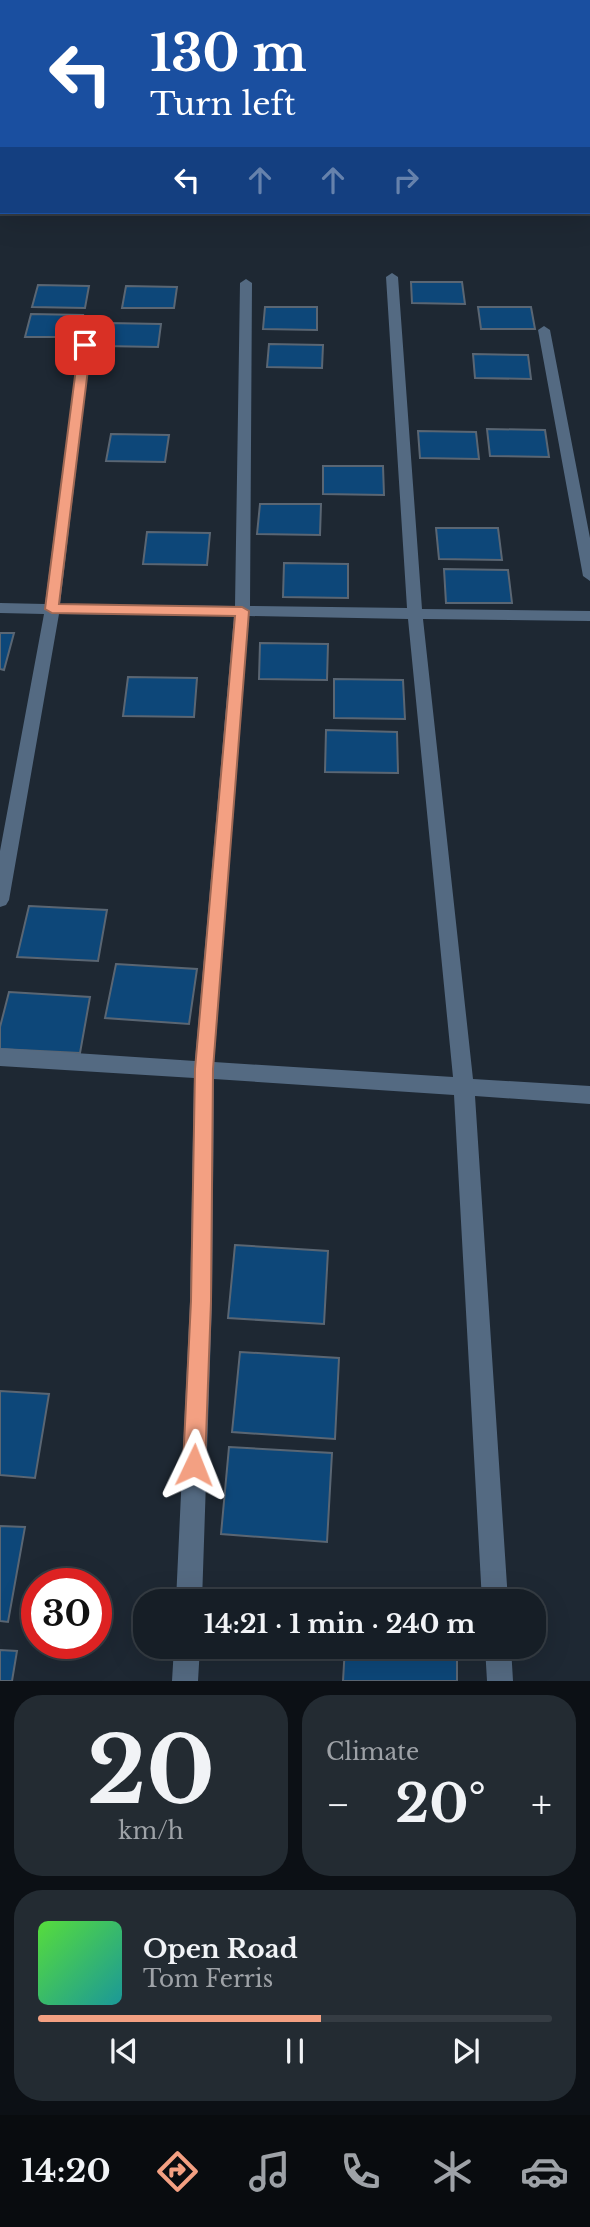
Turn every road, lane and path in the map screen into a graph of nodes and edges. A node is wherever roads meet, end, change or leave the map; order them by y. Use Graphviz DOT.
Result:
graph roads {
  1 [pos="392,277"];
  2 [pos="246,283"];
  3 [pos="544,330"];
  4 [pos="85,345"];
  5 [pos="590,576"];
  6 [pos="0,608"];
  7 [pos="52,609"];
  8 [pos="242,611"];
  9 [pos="415,614"];
  10 [pos="590,616"];
  11 [pos="0,900"];
  12 [pos="0,1057"];
  13 [pos="204,1069"];
  14 [pos="464,1087"];
  15 [pos="590,1095"];
  16 [pos="189,1589"];
  17 [pos="494,1589"];
  18 [pos="186,1659"];
  19 [pos="499,1659"];
  20 [pos="185,1681"];
  21 [pos="500,1681"];
  1 -- 9 [label="street"];
  2 -- 8 [label="street"];
  3 -- 5 [label="street"];
  4 -- 7 [label="street"];
  6 -- 7 [label="street"];
  7 -- 8 [label="street"];
  7 -- 11 [label="street"];
  8 -- 9 [label="street"];
  8 -- 13 [label="street"];
  9 -- 10 [label="street"];
  9 -- 14 [label="street"];
  12 -- 13 [label="street"];
  13 -- 14 [label="street"];
  13 -- 16 [label="street"];
  14 -- 15 [label="street"];
  14 -- 17 [label="street"];
  18 -- 20 [label="street"];
  19 -- 21 [label="street"];
}
